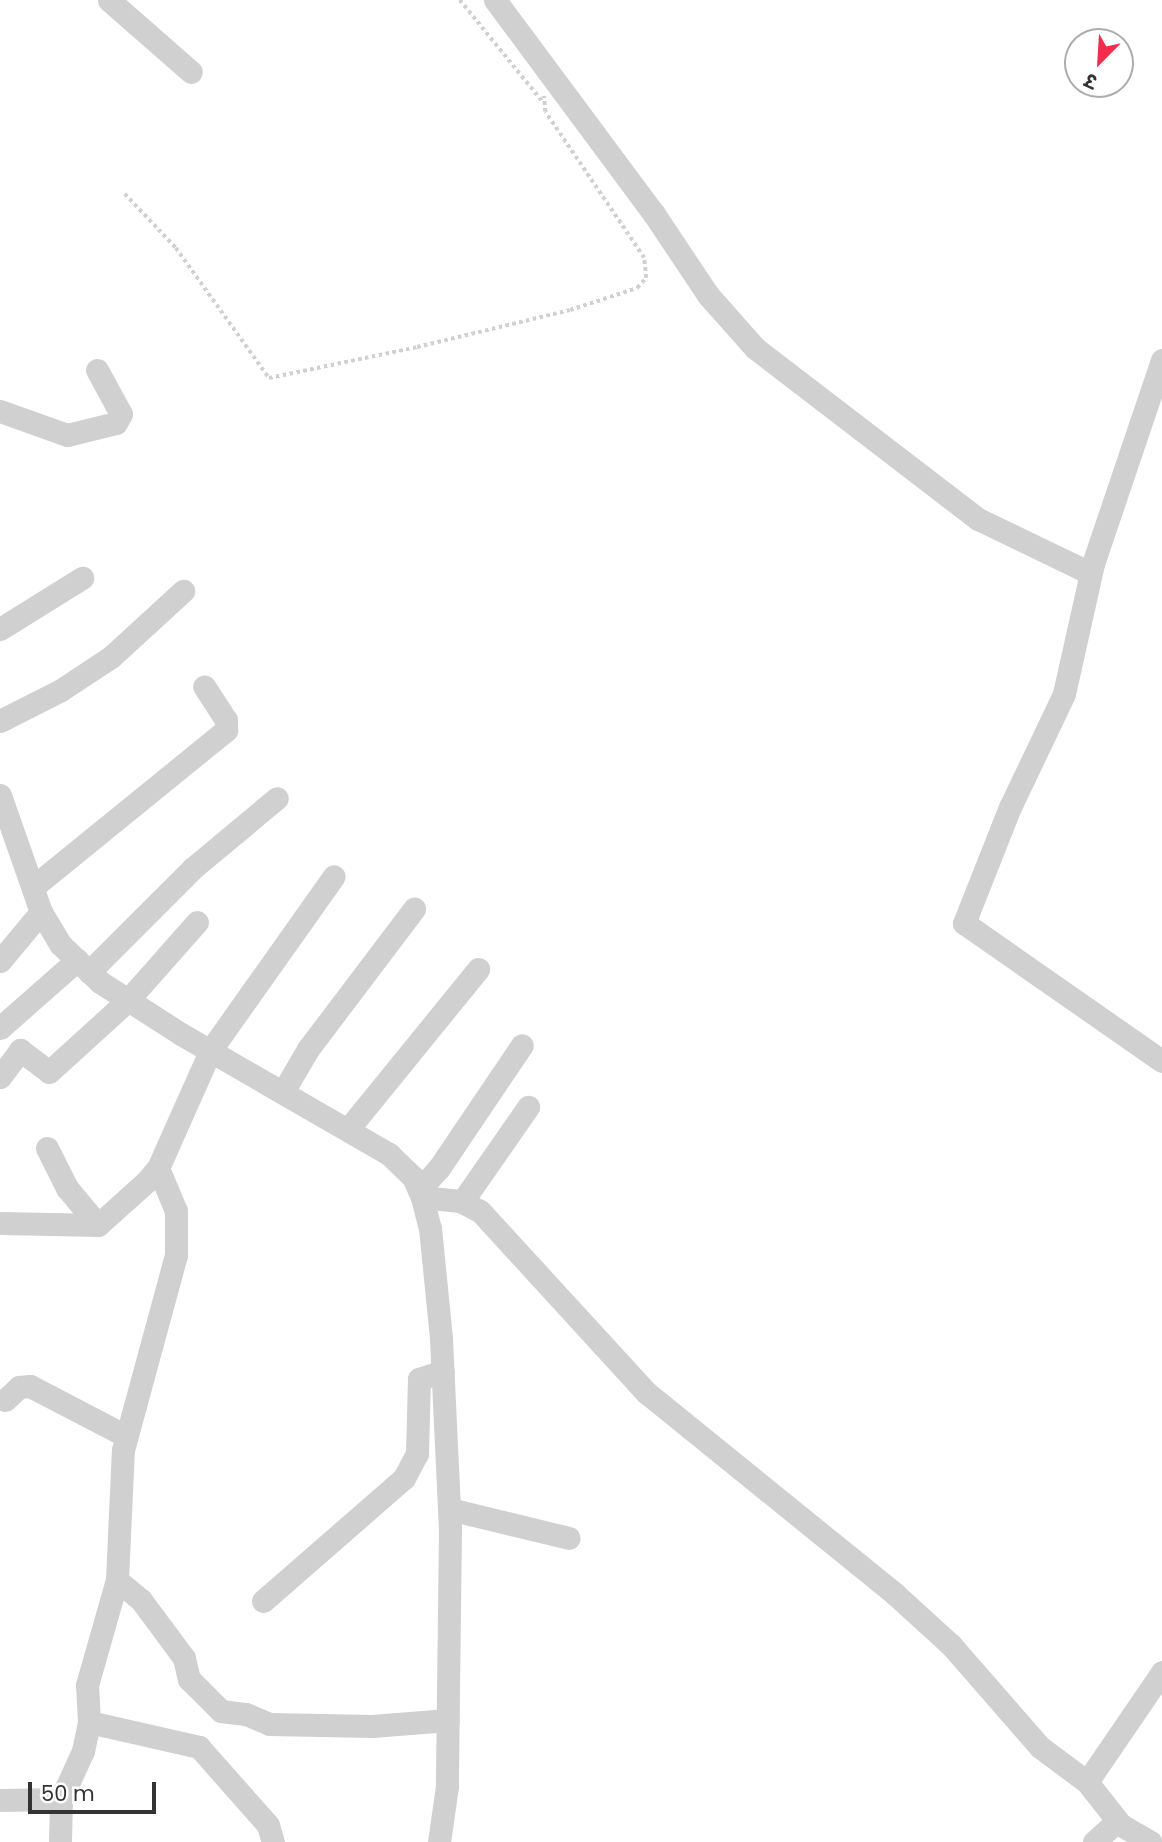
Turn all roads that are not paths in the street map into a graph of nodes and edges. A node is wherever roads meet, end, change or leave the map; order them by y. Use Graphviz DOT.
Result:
graph roads {
  1 [pos="109,0"];
  2 [pos="495,0"];
  3 [pos="191,72"];
  4 [pos="1162,360"];
  5 [pos="97,370"];
  6 [pos="0,411"];
  7 [pos="1090,573"];
  8 [pos="82,578"];
  9 [pos="183,591"];
  10 [pos="0,629"];
  11 [pos="204,686"];
  12 [pos="0,721"];
  13 [pos="0,795"];
  14 [pos="277,798"];
  15 [pos="334,876"];
  16 [pos="33,887"];
  17 [pos="414,909"];
  18 [pos="41,912"];
  19 [pos="197,922"];
  20 [pos="0,961"];
  21 [pos="83,966"];
  22 [pos="478,969"];
  23 [pos="128,1000"];
  24 [pos="0,1028"];
  25 [pos="522,1045"];
  26 [pos="211,1051"];
  27 [pos="1162,1061"];
  28 [pos="0,1077"];
  29 [pos="283,1092"];
  30 [pos="528,1107"];
  31 [pos="349,1128"];
  32 [pos="47,1147"];
  33 [pos="158,1168"];
  34 [pos="421,1193"];
  35 [pos="462,1202"];
  36 [pos="0,1223"];
  37 [pos="98,1225"];
  38 [pos="443,1371"];
  39 [pos="5,1400"];
  40 [pos="126,1436"];
  41 [pos="449,1509"];
  42 [pos="569,1538"];
  43 [pos="117,1580"];
  44 [pos="263,1601"];
  45 [pos="1162,1672"];
  46 [pos="448,1720"];
  47 [pos="89,1722"];
  48 [pos="1087,1782"];
  49 [pos="61,1799"];
  50 [pos="0,1800"];
  51 [pos="1117,1821"];
  52 [pos="60,1842"];
  53 [pos="272,1842"];
  54 [pos="439,1842"];
  55 [pos="1094,1842"];
  56 [pos="1150,1842"];
  1 -- 3 [label="street"];
  2 -- 7 [label="street"];
  4 -- 7 [label="street"];
  5 -- 6 [label="street"];
  7 -- 27 [label="street"];
  8 -- 10 [label="street"];
  9 -- 12 [label="street"];
  11 -- 16 [label="street"];
  13 -- 16 [label="street"];
  14 -- 21 [label="street"];
  15 -- 26 [label="street"];
  16 -- 18 [label="street"];
  17 -- 29 [label="street"];
  18 -- 20 [label="street"];
  18 -- 21 [label="street"];
  19 -- 23 [label="street"];
  21 -- 23 [label="street"];
  21 -- 24 [label="street"];
  22 -- 31 [label="street"];
  23 -- 26 [label="street"];
  23 -- 28 [label="street"];
  25 -- 34 [label="street"];
  26 -- 29 [label="street"];
  26 -- 33 [label="street"];
  29 -- 31 [label="street"];
  30 -- 35 [label="street"];
  31 -- 34 [label="street"];
  32 -- 37 [label="street"];
  33 -- 37 [label="street"];
  33 -- 40 [label="street"];
  34 -- 35 [label="street"];
  34 -- 38 [label="street"];
  35 -- 48 [label="street"];
  36 -- 37 [label="street"];
  38 -- 41 [label="street"];
  38 -- 44 [label="street"];
  39 -- 40 [label="street"];
  40 -- 43 [label="street"];
  41 -- 42 [label="street"];
  41 -- 46 [label="street"];
  43 -- 46 [label="street"];
  43 -- 47 [label="street"];
  45 -- 48 [label="street"];
  46 -- 54 [label="street"];
  47 -- 49 [label="street"];
  47 -- 53 [label="street"];
  48 -- 51 [label="street"];
  49 -- 50 [label="street"];
  49 -- 52 [label="street"];
  51 -- 55 [label="street"];
  51 -- 56 [label="street"];
}
